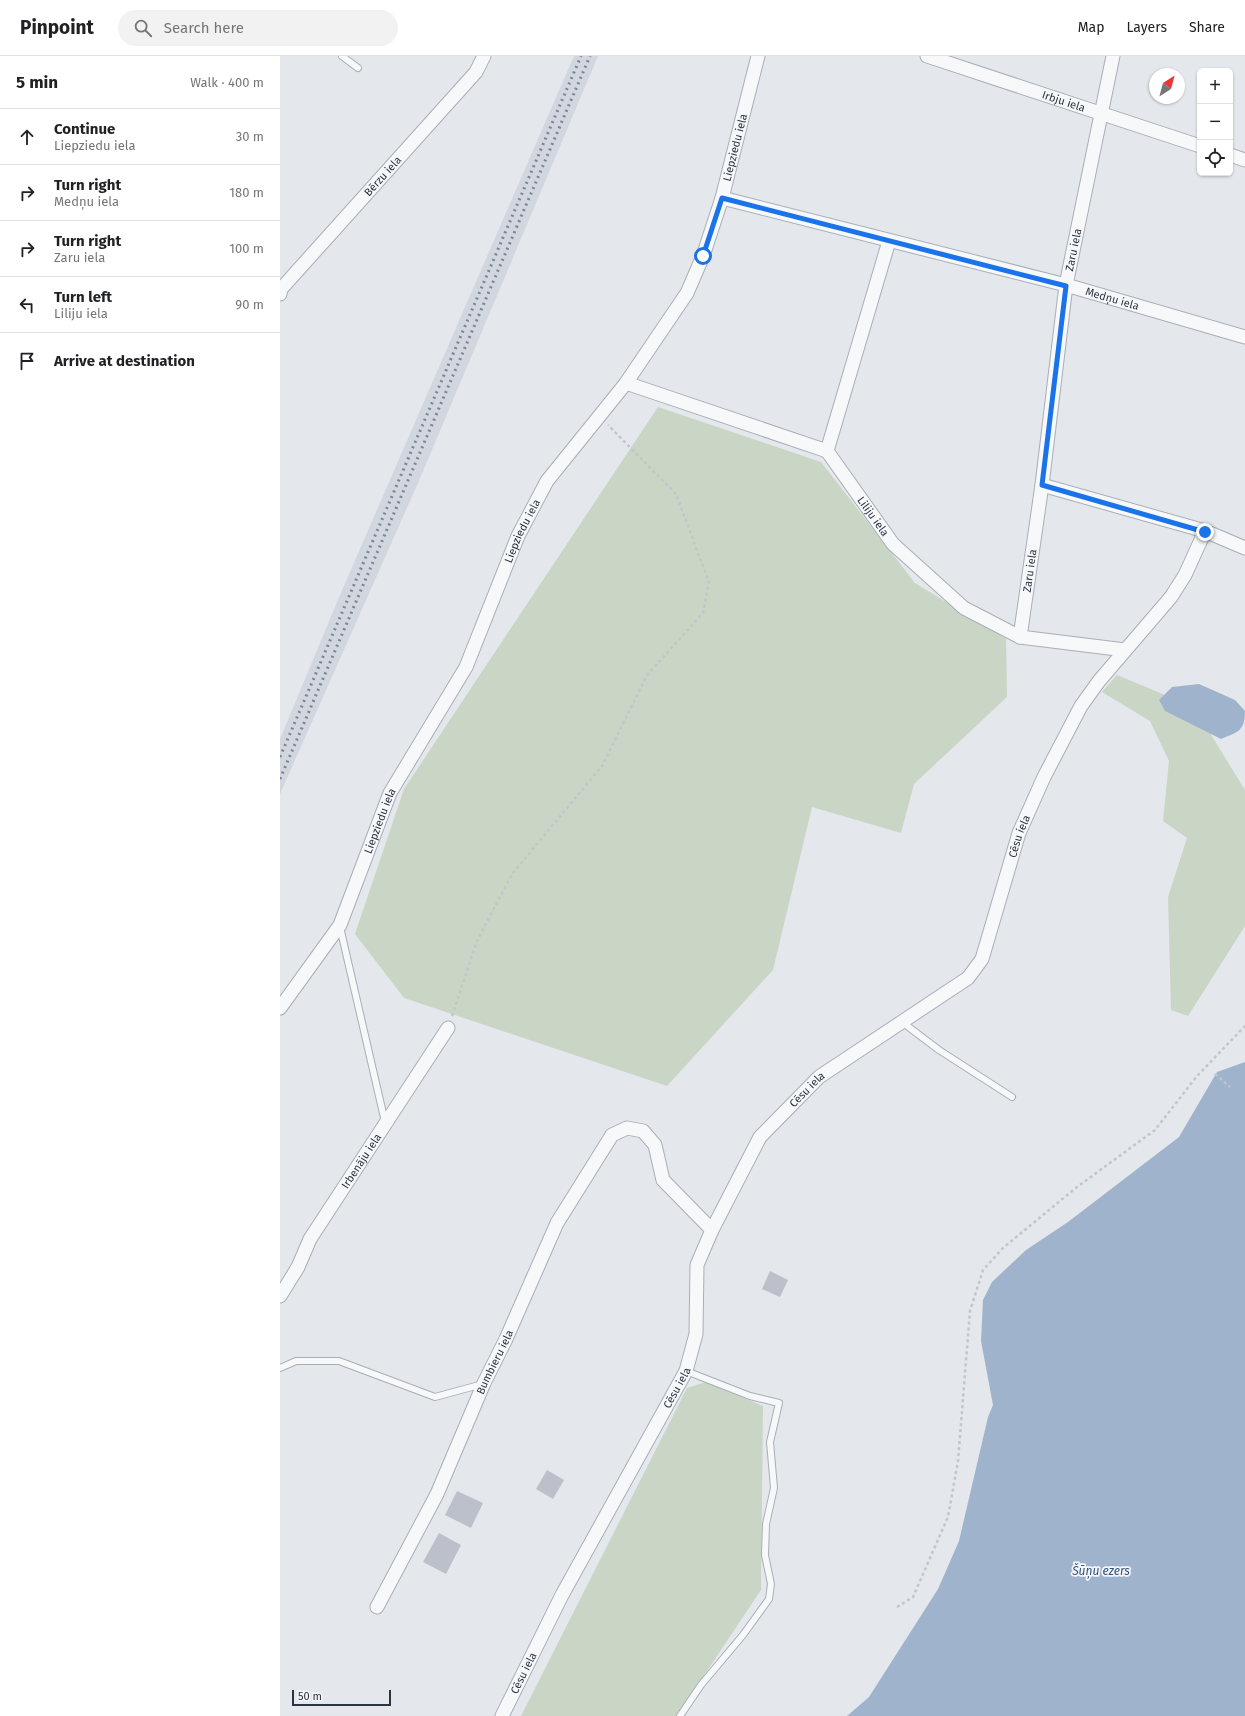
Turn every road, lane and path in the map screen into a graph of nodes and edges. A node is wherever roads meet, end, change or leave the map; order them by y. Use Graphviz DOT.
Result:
graph roads {
  1 [pos="342,56"];
  2 [pos="484,56"];
  3 [pos="758,56"];
  4 [pos="927,56"];
  5 [pos="1113,56"];
  6 [pos="358,68"];
  7 [pos="1101,114"];
  8 [pos="1197,145"];
  9 [pos="1233,156"];
  10 [pos="1245,160"];
  11 [pos="722,198"];
  12 [pos="888,241"];
  13 [pos="1066,286"];
  14 [pos="280,291"];
  15 [pos="1245,337"];
  16 [pos="626,383"];
  17 [pos="600,417"];
  18 [pos="826,452"];
  19 [pos="1042,485"];
  20 [pos="1205,532"];
  21 [pos="1245,548"];
  22 [pos="1020,637"];
  23 [pos="1125,650"];
  24 [pos="340,925"];
  25 [pos="280,1008"];
  26 [pos="902,1022"];
  27 [pos="1245,1026"];
  28 [pos="448,1028"];
  29 [pos="1215,1074"];
  30 [pos="1230,1087"];
  31 [pos="1012,1097"];
  32 [pos="385,1124"];
  33 [pos="712,1230"];
  34 [pos="280,1296"];
  35 [pos="280,1368"];
  36 [pos="686,1371"];
  37 [pos="484,1383"];
  38 [pos="377,1607"];
  39 [pos="897,1607"];
  40 [pos="502,1716"];
  41 [pos="680,1716"];
  1 -- 6 [label="lane"];
  2 -- 14 [label="street, Bērzu iela"];
  3 -- 11 [label="street, Liepziedu iela"];
  4 -- 7 [label="street, Irbju iela"];
  5 -- 7 [label="street, Zaru iela"];
  7 -- 8 [label="street, Irbju iela"];
  7 -- 13 [label="street, Zaru iela"];
  9 -- 10 [label="street"];
  11 -- 12 [label="street, Medņu iela"];
  11 -- 16 [label="street, Liepziedu iela"];
  12 -- 13 [label="street, Medņu iela"];
  12 -- 18 [label="street"];
  13 -- 15 [label="street, Medņu iela"];
  13 -- 19 [label="street, Zaru iela"];
  16 -- 17 [label="street, Liepziedu iela"];
  16 -- 18 [label="street"];
  17 -- 24 [label="street, Liepziedu iela"];
  17 -- 28 [label="path"];
  18 -- 22 [label="street, Liliju iela"];
  19 -- 20 [label="street"];
  19 -- 22 [label="street, Zaru iela"];
  20 -- 21 [label="street"];
  20 -- 23 [label="street, Cēsu iela"];
  22 -- 23 [label="street, Liliju iela"];
  23 -- 26 [label="street, Cēsu iela"];
  24 -- 25 [label="street, Liepziedu iela"];
  24 -- 32 [label="lane"];
  26 -- 31 [label="lane"];
  26 -- 33 [label="street, Cēsu iela"];
  27 -- 39 [label="path"];
  28 -- 32 [label="street, Irbenāju iela"];
  29 -- 30 [label="path"];
  32 -- 34 [label="street, Irbenāju iela"];
  33 -- 36 [label="street, Cēsu iela"];
  33 -- 37 [label="street, Bumbieru iela"];
  35 -- 37 [label="lane"];
  36 -- 40 [label="street, Cēsu iela"];
  36 -- 41 [label="lane"];
  37 -- 38 [label="street, Bumbieru iela"];
}
